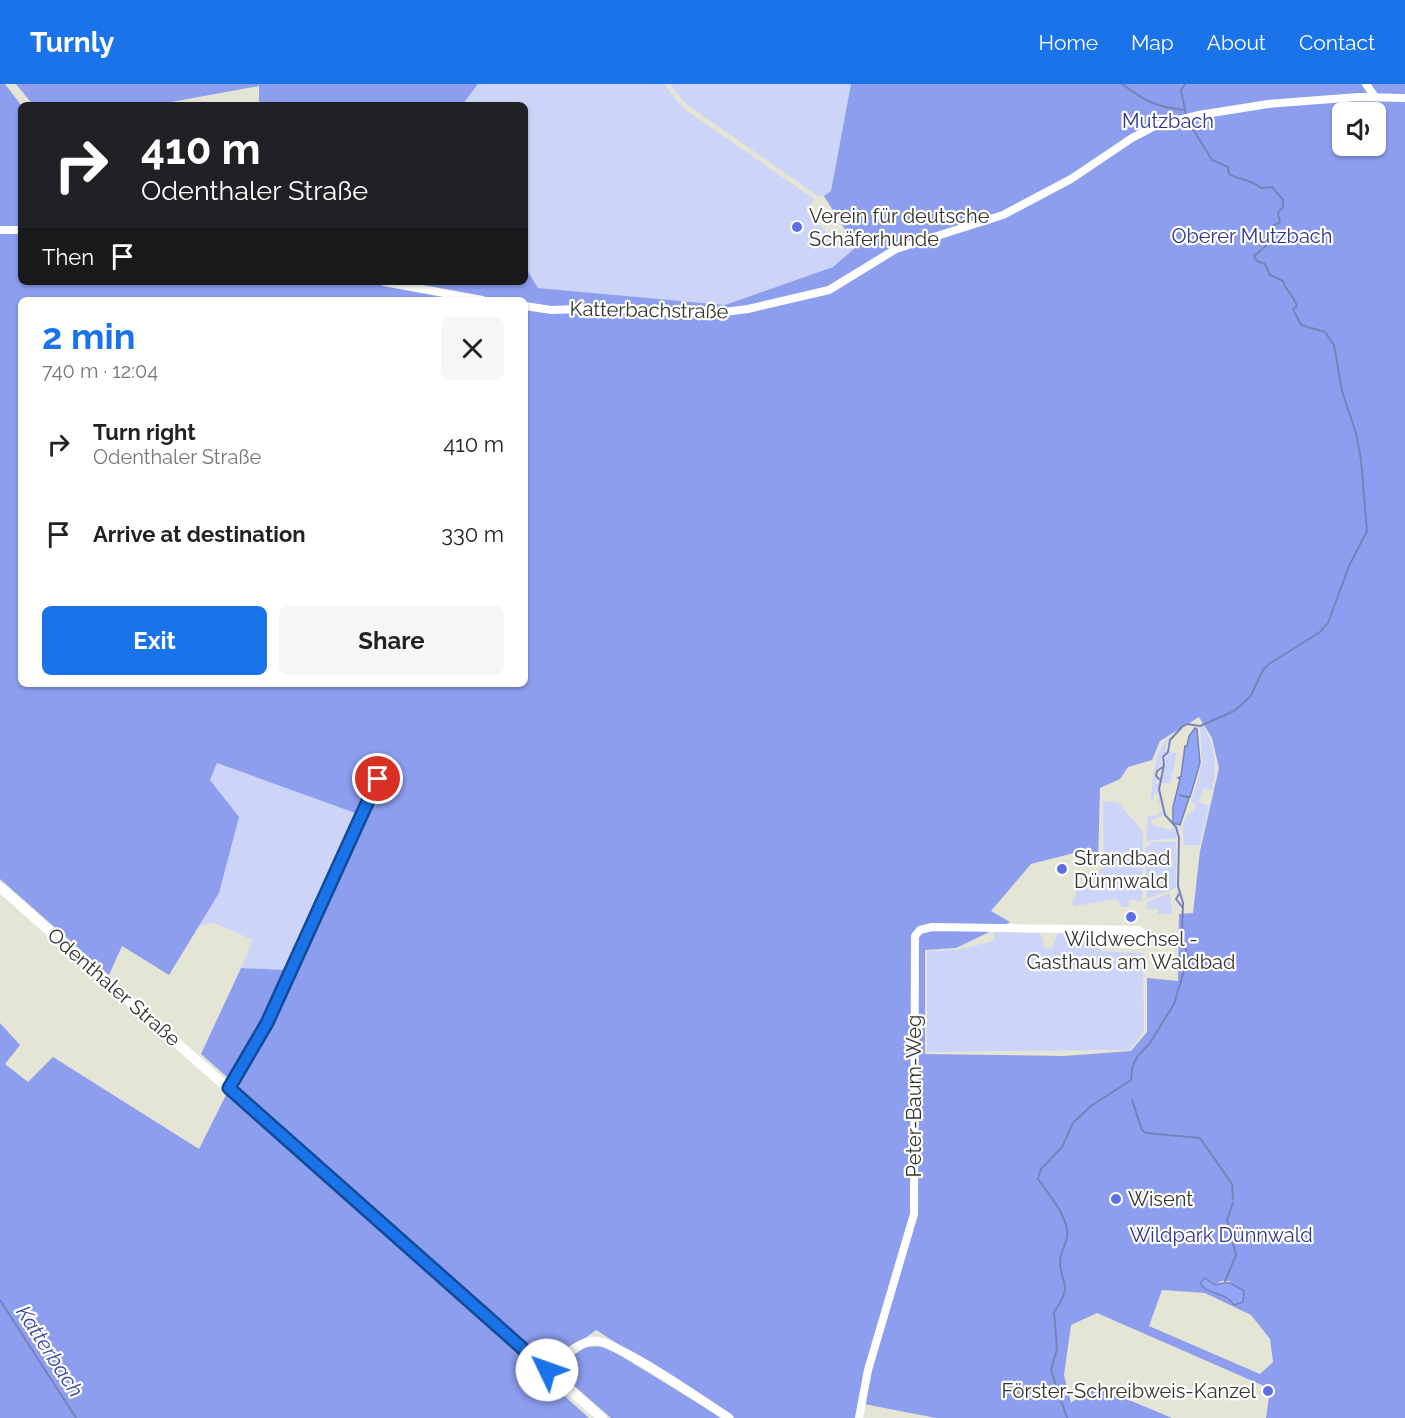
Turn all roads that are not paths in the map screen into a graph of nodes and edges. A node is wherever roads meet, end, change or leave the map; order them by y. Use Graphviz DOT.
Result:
graph roads {
  1 [pos="1366,84"];
  2 [pos="1375,97"];
  3 [pos="1405,98"];
  4 [pos="0,230"];
  5 [pos="18,230"];
  6 [pos="400,285"];
  7 [pos="466,297"];
  8 [pos="528,306"];
  9 [pos="378,779"];
  10 [pos="0,886"];
  11 [pos="1080,929"];
  12 [pos="229,1088"];
  13 [pos="547,1370"];
  14 [pos="602,1418"];
  15 [pos="729,1418"];
  16 [pos="859,1418"];
  1 -- 2 [label="street"];
  2 -- 3 [label="street, Katterbachstraße"];
  2 -- 8 [label="street, Katterbachstraße"];
  4 -- 5 [label="street"];
  6 -- 7 [label="street"];
  9 -- 12 [label="street"];
  10 -- 12 [label="main road, Odenthaler Straße"];
  11 -- 11 [label="street, Peter-Baum-Weg"];
  11 -- 16 [label="street, Peter-Baum-Weg"];
  12 -- 13 [label="main road, Odenthaler Straße"];
  13 -- 14 [label="main road, Odenthaler Straße"];
  13 -- 15 [label="street"];
}
